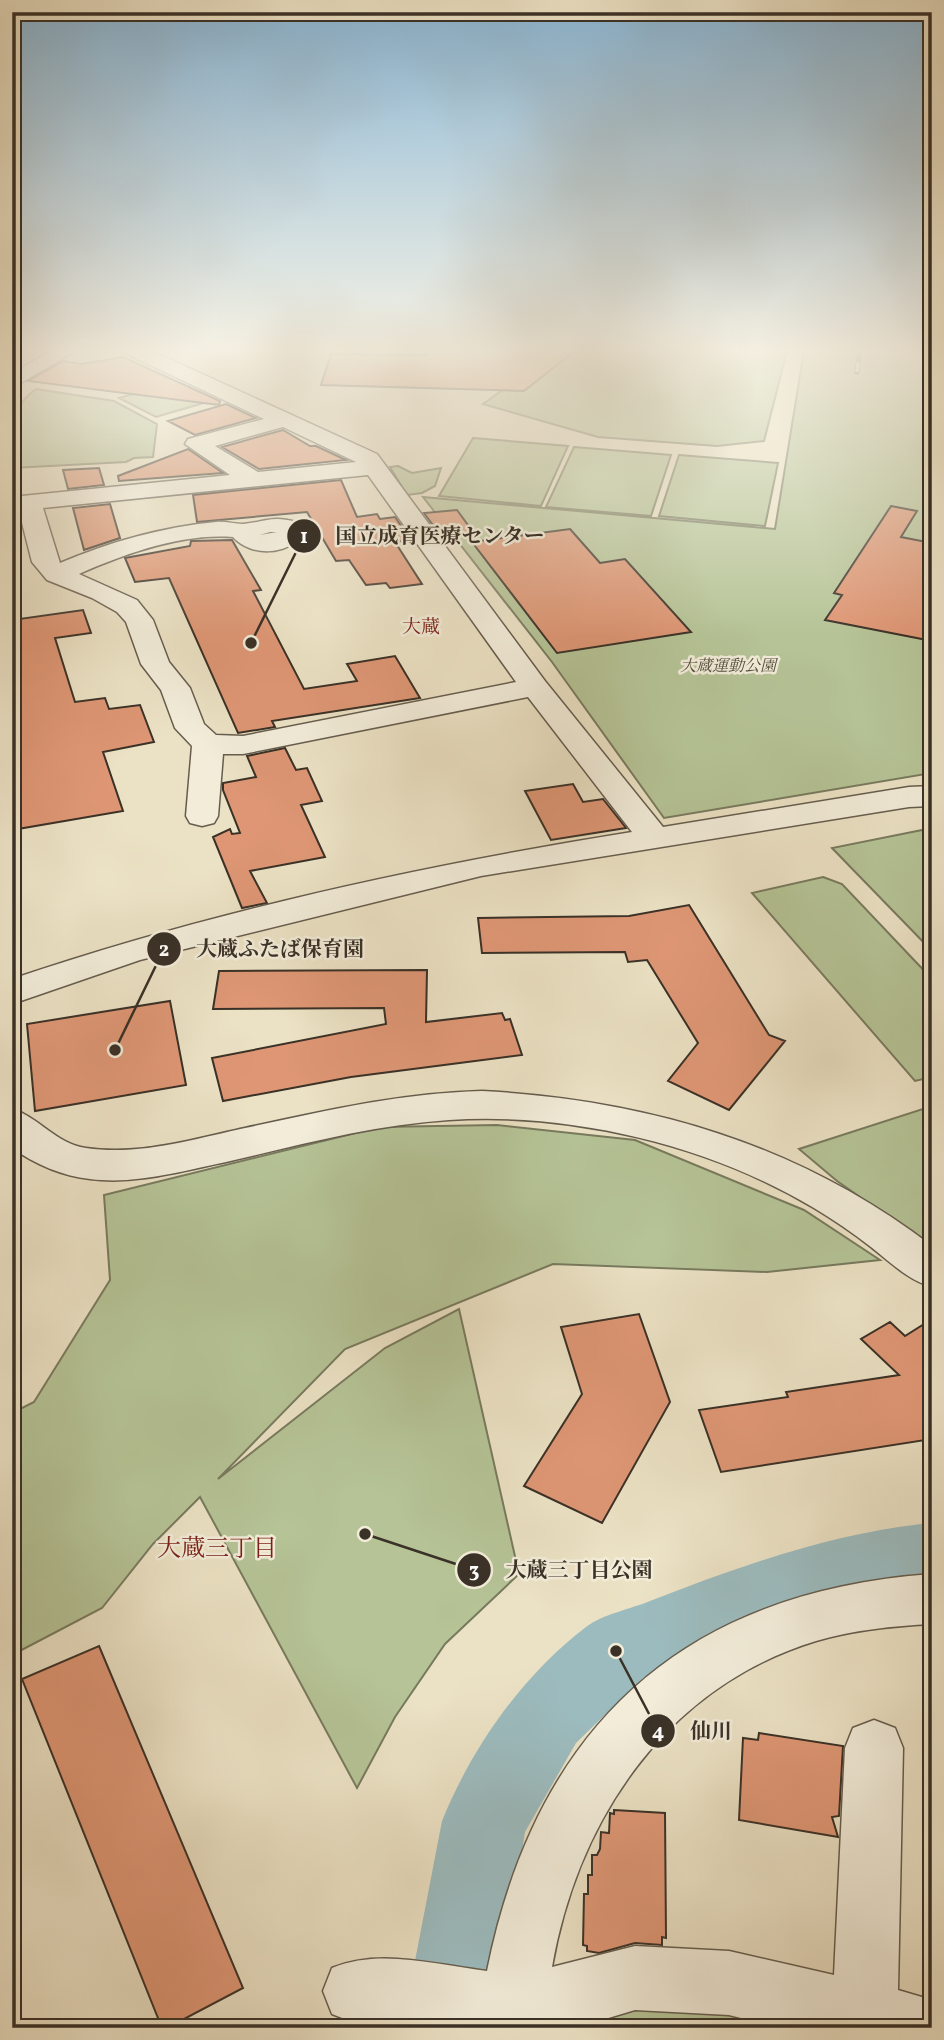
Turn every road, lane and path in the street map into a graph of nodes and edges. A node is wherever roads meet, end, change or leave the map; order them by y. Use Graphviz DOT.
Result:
graph roads {
  1 [pos="200,446"];
  2 [pos="341,446"];
  3 [pos="373,467"];
  4 [pos="255,480"];
  5 [pos="20,503"];
  6 [pos="246,531"];
  7 [pos="57,574"];
  8 [pos="535,687"];
  9 [pos="208,744"];
  10 [pos="932,796"];
  11 [pos="202,816"];
  12 [pos="654,837"];
  13 [pos="12,992"];
  14 [pos="12,1123"];
  15 [pos="932,1270"];
  16 [pos="932,1599"];
  17 [pos="874,1748"];
  18 [pos="372,1991"];
  19 [pos="513,2017"];
  20 [pos="892,2022"];
  1 -- 4 [label="street"];
  2 -- 3 [label="street"];
  3 -- 4 [label="street"];
  3 -- 8 [label="street"];
  4 -- 5 [label="street"];
  5 -- 7 [label="street"];
  6 -- 7 [label="street"];
  7 -- 9 [label="street"];
  8 -- 9 [label="street"];
  8 -- 12 [label="street"];
  9 -- 11 [label="street"];
  10 -- 12 [label="street"];
  12 -- 13 [label="street"];
  14 -- 15 [label="street"];
  16 -- 19 [label="street"];
  17 -- 20 [label="street"];
  18 -- 19 [label="street"];
  19 -- 20 [label="street"];
}
